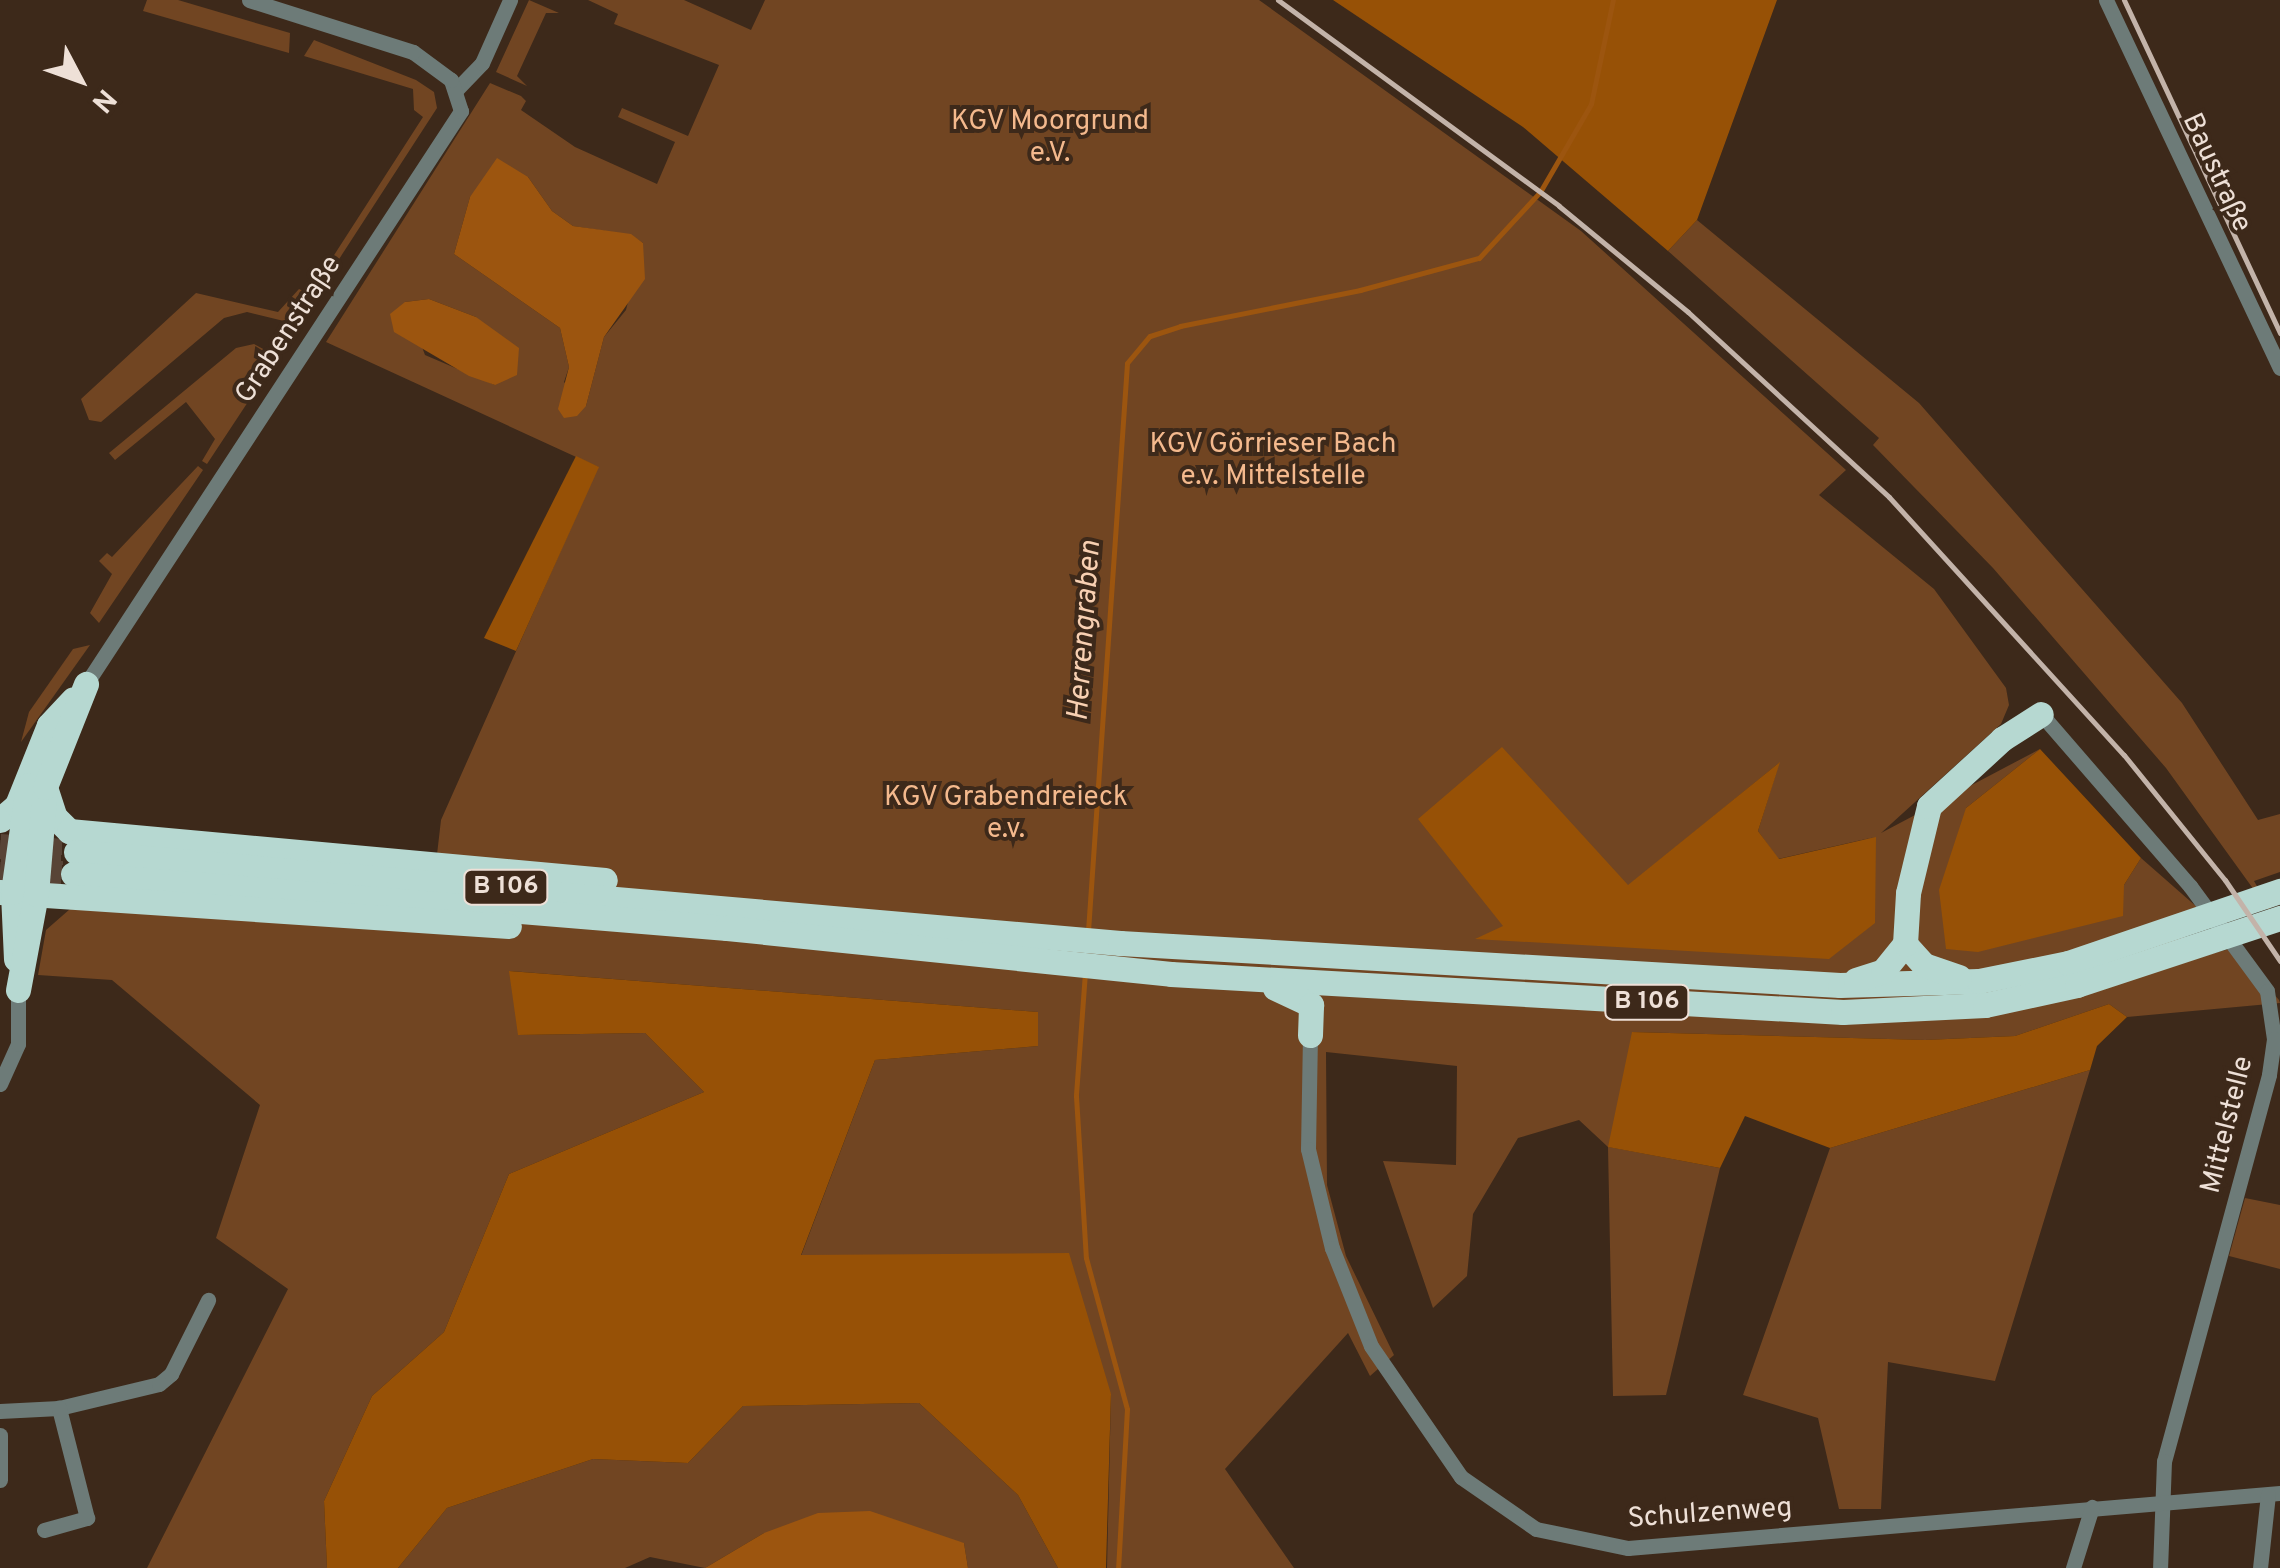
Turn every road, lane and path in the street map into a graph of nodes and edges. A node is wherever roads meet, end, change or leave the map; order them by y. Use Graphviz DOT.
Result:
graph roads {
  1 [pos="249,0"];
  2 [pos="510,0"];
  3 [pos="2106,0"];
  4 [pos="456,90"];
  5 [pos="2280,368"];
  6 [pos="86,684"];
  7 [pos="2041,714"];
  8 [pos="36,786"];
  9 [pos="30,866"];
  10 [pos="2280,891"];
  11 [pos="2280,918"];
  12 [pos="933,938"];
  13 [pos="1905,944"];
  14 [pos="2166,945"];
  15 [pos="1065,951"];
  16 [pos="1171,974"];
  17 [pos="1979,981"];
  18 [pos="1840,985"];
  19 [pos="1345,987"];
  20 [pos="18,990"];
  21 [pos="1311,1005"];
  22 [pos="1310,1035"];
  23 [pos="0,1084"];
  24 [pos="208,1300"];
  25 [pos="59,1408"];
  26 [pos="0,1411"];
  27 [pos="0,1434"];
  28 [pos="0,1480"];
  29 [pos="2274,1494"];
  30 [pos="2163,1501"];
  31 [pos="2092,1507"];
  32 [pos="44,1530"];
  33 [pos="2073,1568"];
  34 [pos="2160,1568"];
  35 [pos="2260,1568"];
  1 -- 4 [label="street"];
  2 -- 4 [label="street, Grabenstraße"];
  3 -- 5 [label="street, Baustraße"];
  4 -- 6 [label="street, Grabenstraße"];
  6 -- 8 [label="highway"];
  7 -- 13 [label="highway"];
  7 -- 30 [label="street, Mittelstelle"];
  8 -- 9 [label="highway"];
  8 -- 9 [label="highway"];
  9 -- 12 [label="highway, B 106"];
  9 -- 12 [label="highway"];
  9 -- 20 [label="highway"];
  10 -- 14 [label="highway, B 106"];
  11 -- 14 [label="highway, B 106"];
  12 -- 15 [label="highway, B 106"];
  13 -- 17 [label="highway"];
  13 -- 18 [label="highway"];
  14 -- 17 [label="highway, B 106"];
  14 -- 19 [label="highway, B 106"];
  15 -- 16 [label="highway, B 106"];
  15 -- 18 [label="highway, B 106"];
  16 -- 19 [label="highway, B 106"];
  16 -- 21 [label="highway"];
  17 -- 18 [label="highway, B 106"];
  19 -- 21 [label="highway"];
  20 -- 23 [label="street"];
  21 -- 22 [label="highway"];
  22 -- 31 [label="street, Schulzenweg"];
  24 -- 25 [label="street"];
  25 -- 26 [label="street"];
  25 -- 32 [label="street"];
  27 -- 28 [label="street"];
  29 -- 30 [label="street, Schulzenweg"];
  29 -- 35 [label="street"];
  30 -- 31 [label="street, Schulzenweg"];
  30 -- 34 [label="street, Mittelstelle"];
  31 -- 33 [label="street"];
}
